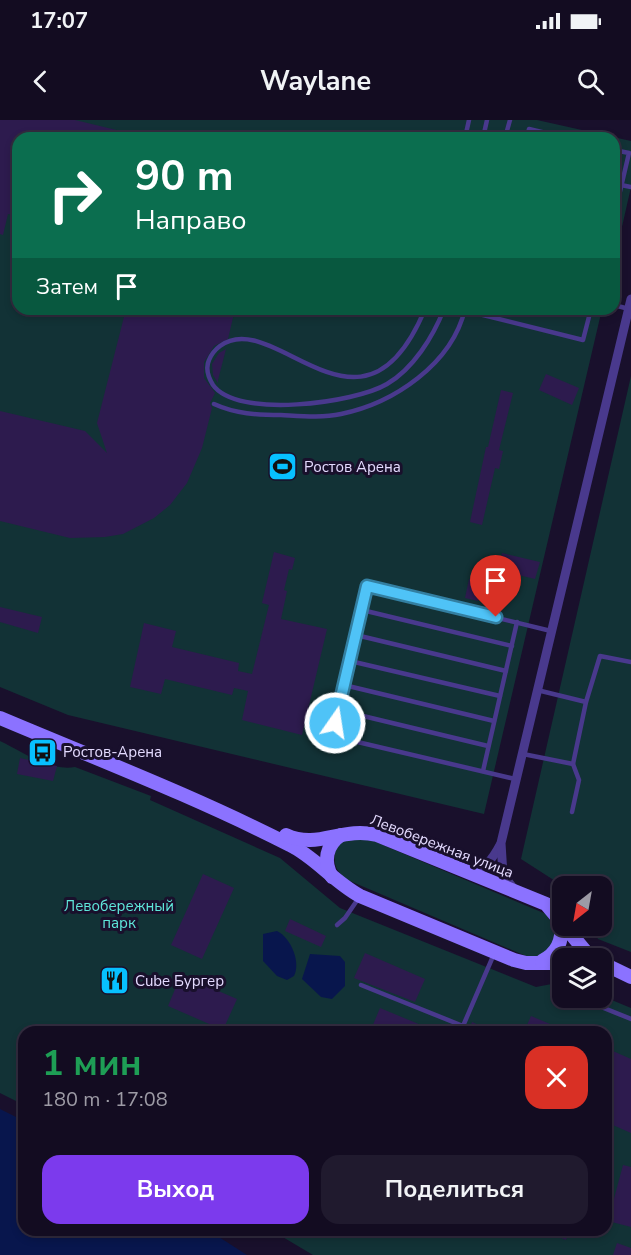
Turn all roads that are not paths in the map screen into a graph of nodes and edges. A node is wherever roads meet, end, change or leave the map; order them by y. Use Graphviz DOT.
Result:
graph roads {
  1 [pos="528,132"];
  2 [pos="542,132"];
  3 [pos="620,151"];
  4 [pos="621,185"];
  5 [pos="631,188"];
  6 [pos="620,190"];
  7 [pos="630,304"];
  8 [pos="422,315"];
  9 [pos="441,315"];
  10 [pos="463,315"];
  11 [pos="483,315"];
  12 [pos="589,315"];
  13 [pos="214,404"];
  14 [pos="362,610"];
  15 [pos="518,622"];
  16 [pos="551,631"];
  17 [pos="356,635"];
  18 [pos="512,646"];
  19 [pos="350,661"];
  20 [pos="631,662"];
  21 [pos="506,671"];
  22 [pos="344,685"];
  23 [pos="537,690"];
  24 [pos="500,696"];
  25 [pos="586,702"];
  26 [pos="338,710"];
  27 [pos="0,718"];
  28 [pos="494,721"];
  29 [pos="488,746"];
  30 [pos="522,753"];
  31 [pos="573,764"];
  32 [pos="483,771"];
  33 [pos="516,780"];
  34 [pos="222,812"];
  35 [pos="572,812"];
  36 [pos="343,833"];
  37 [pos="501,843"];
  38 [pos="466,872"];
  39 [pos="332,877"];
  40 [pos="519,894"];
  41 [pos="360,896"];
  42 [pos="552,910"];
  43 [pos="337,925"];
  44 [pos="561,936"];
  45 [pos="571,936"];
  46 [pos="582,948"];
  47 [pos="496,952"];
  48 [pos="542,961"];
  49 [pos="552,962"];
  50 [pos="612,968"];
  51 [pos="612,976"];
  52 [pos="631,977"];
  53 [pos="631,984"];
  54 [pos="361,986"];
  55 [pos="605,1008"];
  56 [pos="631,1018"];
  1 -- 2 [label="lane"];
  3 -- 4 [label="lane"];
  4 -- 5 [label="lane"];
  4 -- 6 [label="lane"];
  7 -- 16 [label="street"];
  8 -- 9 [label="lane"];
  10 -- 13 [label="lane"];
  11 -- 12 [label="lane"];
  14 -- 15 [label="lane"];
  14 -- 17 [label="lane"];
  14 -- 18 [label="lane"];
  15 -- 16 [label="lane"];
  15 -- 18 [label="lane"];
  16 -- 23 [label="street"];
  17 -- 19 [label="lane"];
  17 -- 21 [label="lane"];
  18 -- 21 [label="lane"];
  19 -- 22 [label="lane"];
  19 -- 24 [label="lane"];
  20 -- 25 [label="lane"];
  21 -- 24 [label="lane"];
  22 -- 26 [label="lane"];
  22 -- 28 [label="lane"];
  23 -- 25 [label="lane"];
  23 -- 30 [label="street"];
  24 -- 28 [label="lane"];
  25 -- 31 [label="lane"];
  26 -- 29 [label="lane"];
  26 -- 32 [label="lane"];
  27 -- 34 [label="main road, Левобережная улица"];
  28 -- 29 [label="lane"];
  29 -- 32 [label="lane"];
  30 -- 31 [label="lane"];
  30 -- 33 [label="street"];
  31 -- 35 [label="lane"];
  32 -- 33 [label="lane"];
  33 -- 37 [label="street"];
  34 -- 36 [label="main road, Левобережная улица"];
  34 -- 39 [label="main road, Левобережная улица"];
  36 -- 38 [label="main road, Левобережная улица"];
  36 -- 39 [label="main road"];
  37 -- 38 [label="street"];
  37 -- 40 [label="street"];
  38 -- 40 [label="main road, Левобережная улица"];
  39 -- 41 [label="main road, Левобережная улица"];
  40 -- 42 [label="main road, Левобережная улица"];
  41 -- 43 [label="lane"];
  41 -- 47 [label="main road, Левобережная улица"];
  44 -- 48 [label="main road"];
  45 -- 46 [label="main road, Левобережная улица"];
  47 -- 48 [label="main road, Левобережная улица"];
  47 -- 54 [label="lane"];
  48 -- 49 [label="main road, Левобережная улица"];
  50 -- 52 [label="main road"];
  51 -- 53 [label="main road"];
  55 -- 56 [label="lane"];
}
